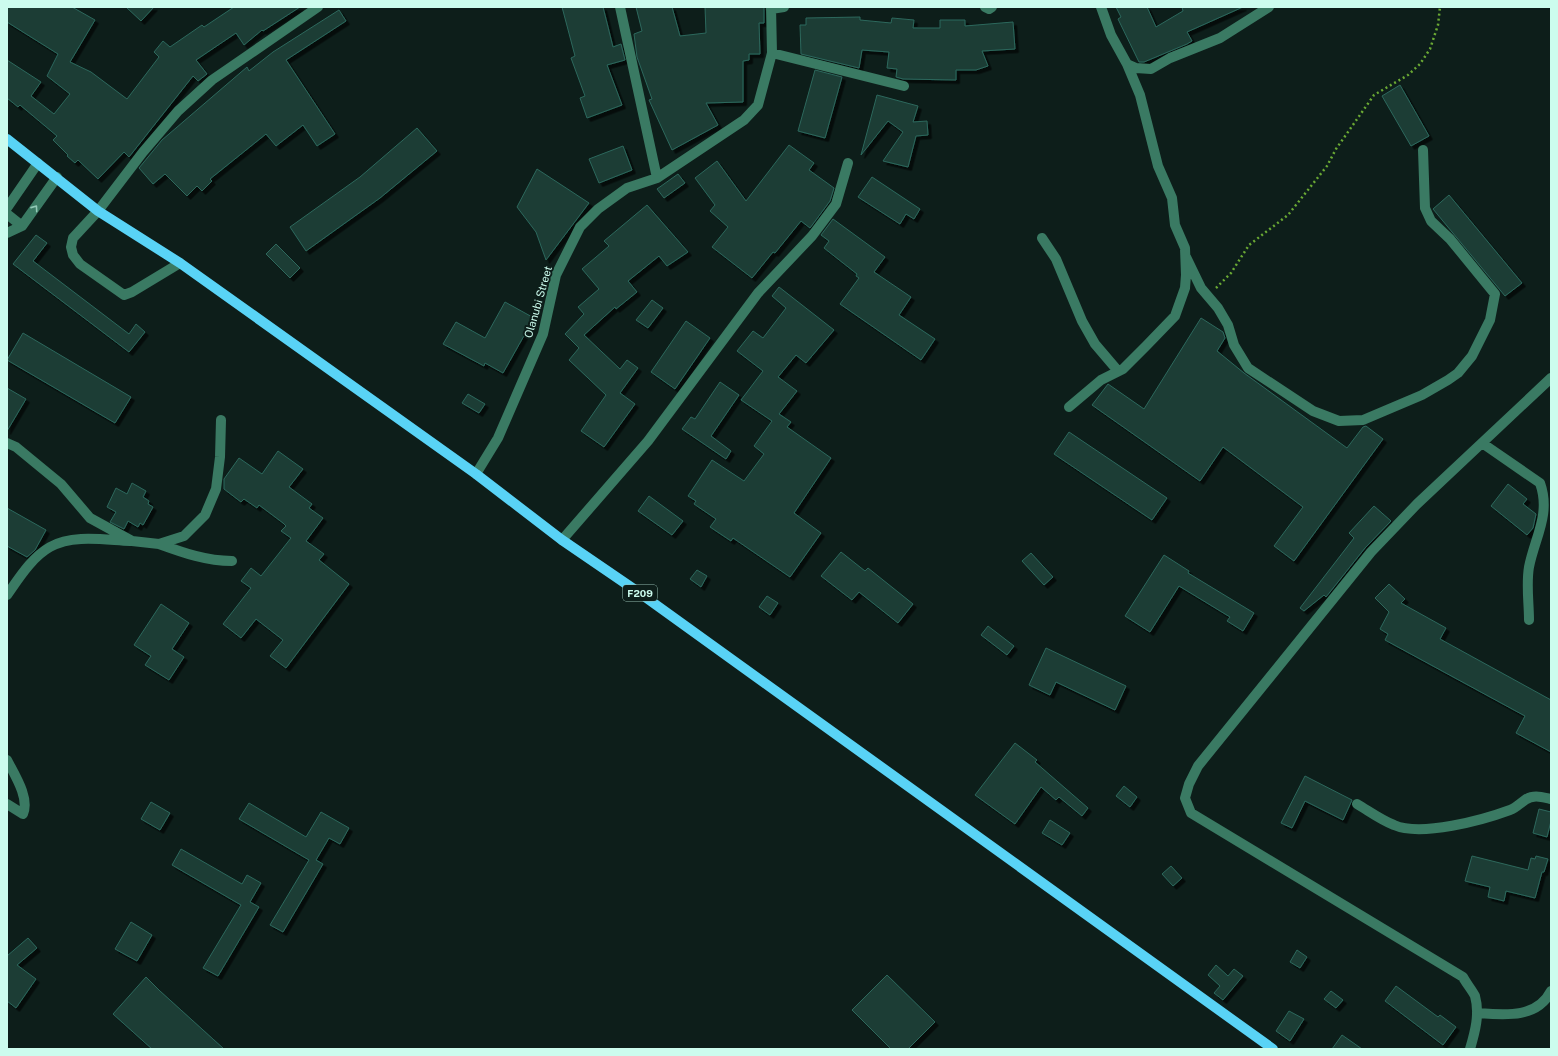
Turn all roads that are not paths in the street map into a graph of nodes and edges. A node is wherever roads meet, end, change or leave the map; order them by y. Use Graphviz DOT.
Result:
graph roads {
  1 [pos="318,7"];
  2 [pos="620,7"];
  3 [pos="784,7"];
  4 [pos="985,7"];
  5 [pos="992,7"];
  6 [pos="1101,7"];
  7 [pos="1268,7"];
  8 [pos="771,8"];
  9 [pos="772,53"];
  10 [pos="1127,64"];
  11 [pos="904,86"];
  12 [pos="7,139"];
  13 [pos="1423,150"];
  14 [pos="38,162"];
  15 [pos="848,163"];
  16 [pos="57,177"];
  17 [pos="657,178"];
  18 [pos="7,208"];
  19 [pos="98,211"];
  20 [pos="7,214"];
  21 [pos="22,226"];
  22 [pos="7,233"];
  23 [pos="1042,238"];
  24 [pos="1186,257"];
  25 [pos="180,263"];
  26 [pos="1118,371"];
  27 [pos="1551,378"];
  28 [pos="1069,407"];
  29 [pos="221,420"];
  30 [pos="7,443"];
  31 [pos="1482,443"];
  32 [pos="476,474"];
  33 [pos="562,540"];
  34 [pos="132,541"];
  35 [pos="159,544"];
  36 [pos="232,560"];
  37 [pos="7,595"];
  38 [pos="1529,620"];
  39 [pos="7,760"];
  40 [pos="1551,799"];
  41 [pos="7,804"];
  42 [pos="1357,804"];
  43 [pos="1551,991"];
  44 [pos="1477,1013"];
  45 [pos="1273,1049"];
  46 [pos="1470,1049"];
  1 -- 19 [label="street"];
  2 -- 17 [label="street"];
  3 -- 8 [label="street"];
  4 -- 5 [label="street"];
  6 -- 10 [label="street"];
  7 -- 10 [label="street"];
  8 -- 9 [label="street, Olanubi Street"];
  9 -- 11 [label="street"];
  9 -- 17 [label="street, Olanubi Street"];
  10 -- 24 [label="street"];
  12 -- 14 [label="main road, F209"];
  13 -- 24 [label="street"];
  14 -- 16 [label="main road, F209"];
  14 -- 18 [label="street"];
  15 -- 33 [label="street"];
  16 -- 19 [label="main road, F209"];
  21 -- 16 [label="street, one-way"];
  17 -- 32 [label="street, Olanubi Street"];
  19 -- 25 [label="main road, F209"];
  19 -- 25 [label="street"];
  20 -- 21 [label="street"];
  21 -- 22 [label="street"];
  23 -- 26 [label="street"];
  24 -- 26 [label="street"];
  25 -- 32 [label="main road, F209"];
  26 -- 28 [label="street"];
  27 -- 31 [label="street"];
  29 -- 35 [label="street"];
  30 -- 34 [label="street"];
  31 -- 38 [label="street"];
  31 -- 44 [label="street"];
  32 -- 33 [label="main road, F209"];
  33 -- 45 [label="main road, F209"];
  34 -- 35 [label="street"];
  34 -- 37 [label="street"];
  35 -- 36 [label="street"];
  39 -- 41 [label="street"];
  40 -- 42 [label="street"];
  43 -- 44 [label="street"];
  44 -- 46 [label="street"];
}
